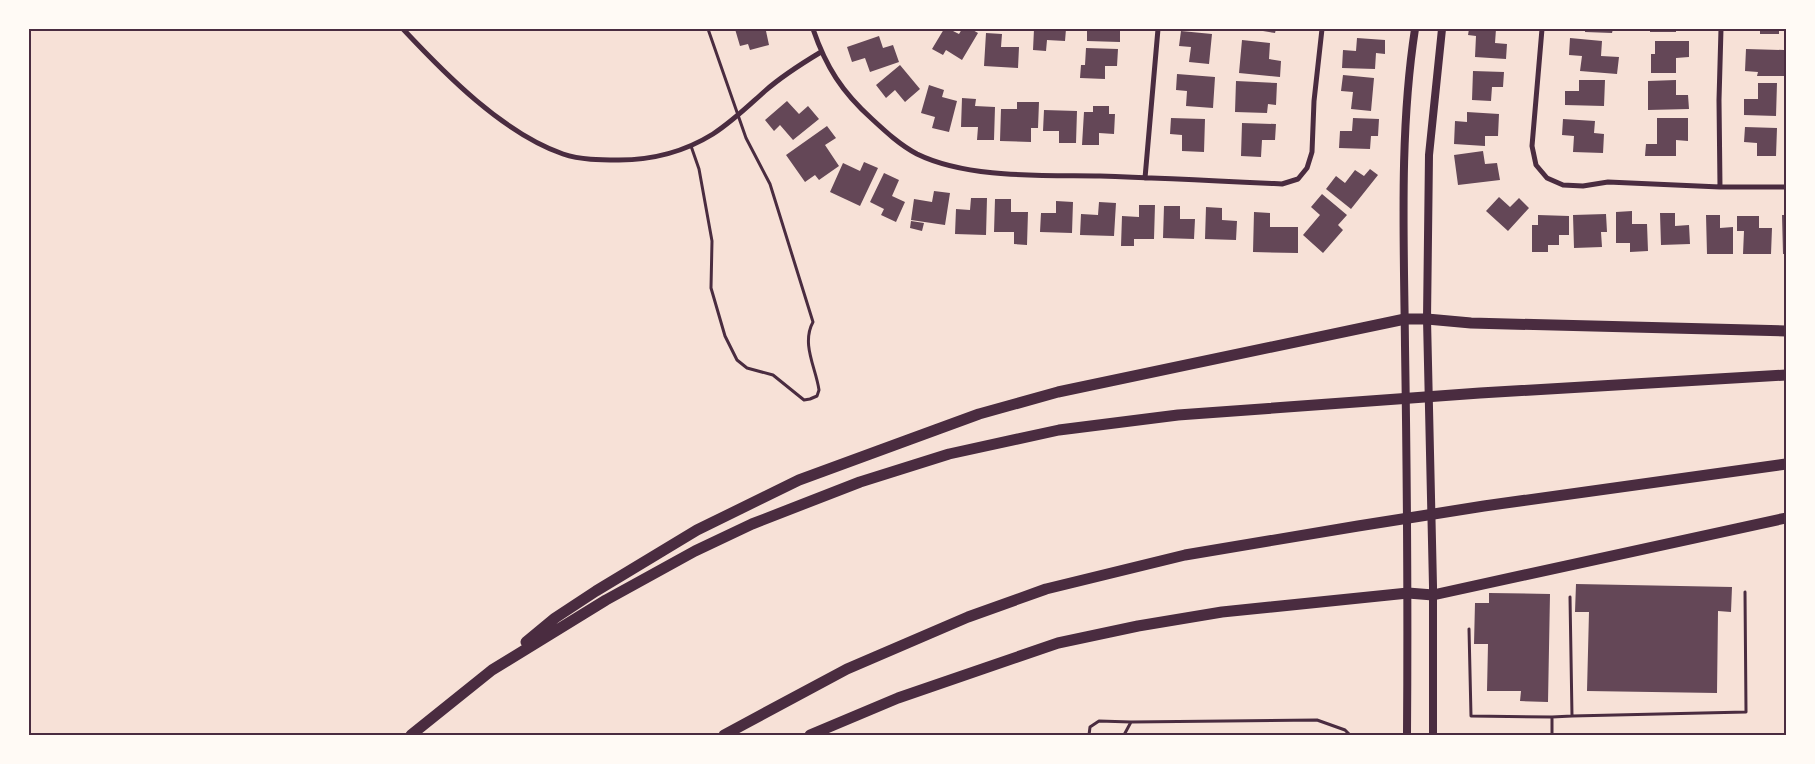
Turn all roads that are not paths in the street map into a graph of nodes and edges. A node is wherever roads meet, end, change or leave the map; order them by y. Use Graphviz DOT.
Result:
graph roads {
  1 [pos="403,29"];
  2 [pos="708,29"];
  3 [pos="813,29"];
  4 [pos="1158,29"];
  5 [pos="1322,29"];
  6 [pos="1415,29"];
  7 [pos="1442,29"];
  8 [pos="1542,29"];
  9 [pos="1721,29"];
  10 [pos="821,52"];
  11 [pos="738,116"];
  12 [pos="691,146"];
  13 [pos="1145,178"];
  14 [pos="1720,187"];
  15 [pos="1786,188"];
  16 [pos="1405,319"];
  17 [pos="1427,319"];
  18 [pos="1786,331"];
  19 [pos="1786,375"];
  20 [pos="1786,464"];
  21 [pos="1786,518"];
  22 [pos="1745,592"];
  23 [pos="1408,593"];
  24 [pos="1432,595"];
  25 [pos="1570,597"];
  26 [pos="1469,629"];
  27 [pos="492,670"];
  28 [pos="1572,716"];
  29 [pos="1552,717"];
  30 [pos="1131,722"];
  31 [pos="411,735"];
  32 [pos="724,735"];
  33 [pos="810,735"];
  34 [pos="1089,735"];
  35 [pos="1124,735"];
  36 [pos="1350,735"];
  37 [pos="1407,735"];
  38 [pos="1432,735"];
  39 [pos="1552,735"];
  1 -- 12 [label="street"];
  2 -- 11 [label="lane"];
  3 -- 10 [label="street"];
  4 -- 13 [label="street"];
  5 -- 13 [label="street"];
  6 -- 16 [label="street"];
  7 -- 17 [label="street"];
  8 -- 14 [label="street"];
  9 -- 14 [label="street"];
  10 -- 11 [label="street"];
  10 -- 13 [label="street"];
  11 -- 12 [label="street"];
  11 -- 12 [label="lane"];
  14 -- 15 [label="street"];
  16 -- 17 [label="highway"];
  16 -- 23 [label="street"];
  16 -- 27 [label="highway"];
  17 -- 18 [label="highway"];
  17 -- 24 [label="street"];
  19 -- 27 [label="highway"];
  20 -- 32 [label="highway"];
  21 -- 24 [label="highway"];
  22 -- 28 [label="lane"];
  23 -- 24 [label="highway"];
  23 -- 33 [label="highway"];
  23 -- 37 [label="street"];
  24 -- 38 [label="street"];
  25 -- 28 [label="lane"];
  26 -- 29 [label="lane"];
  27 -- 31 [label="highway"];
  28 -- 29 [label="lane"];
  29 -- 39 [label="lane"];
  30 -- 34 [label="lane"];
  30 -- 35 [label="lane"];
  30 -- 36 [label="lane"];
}
